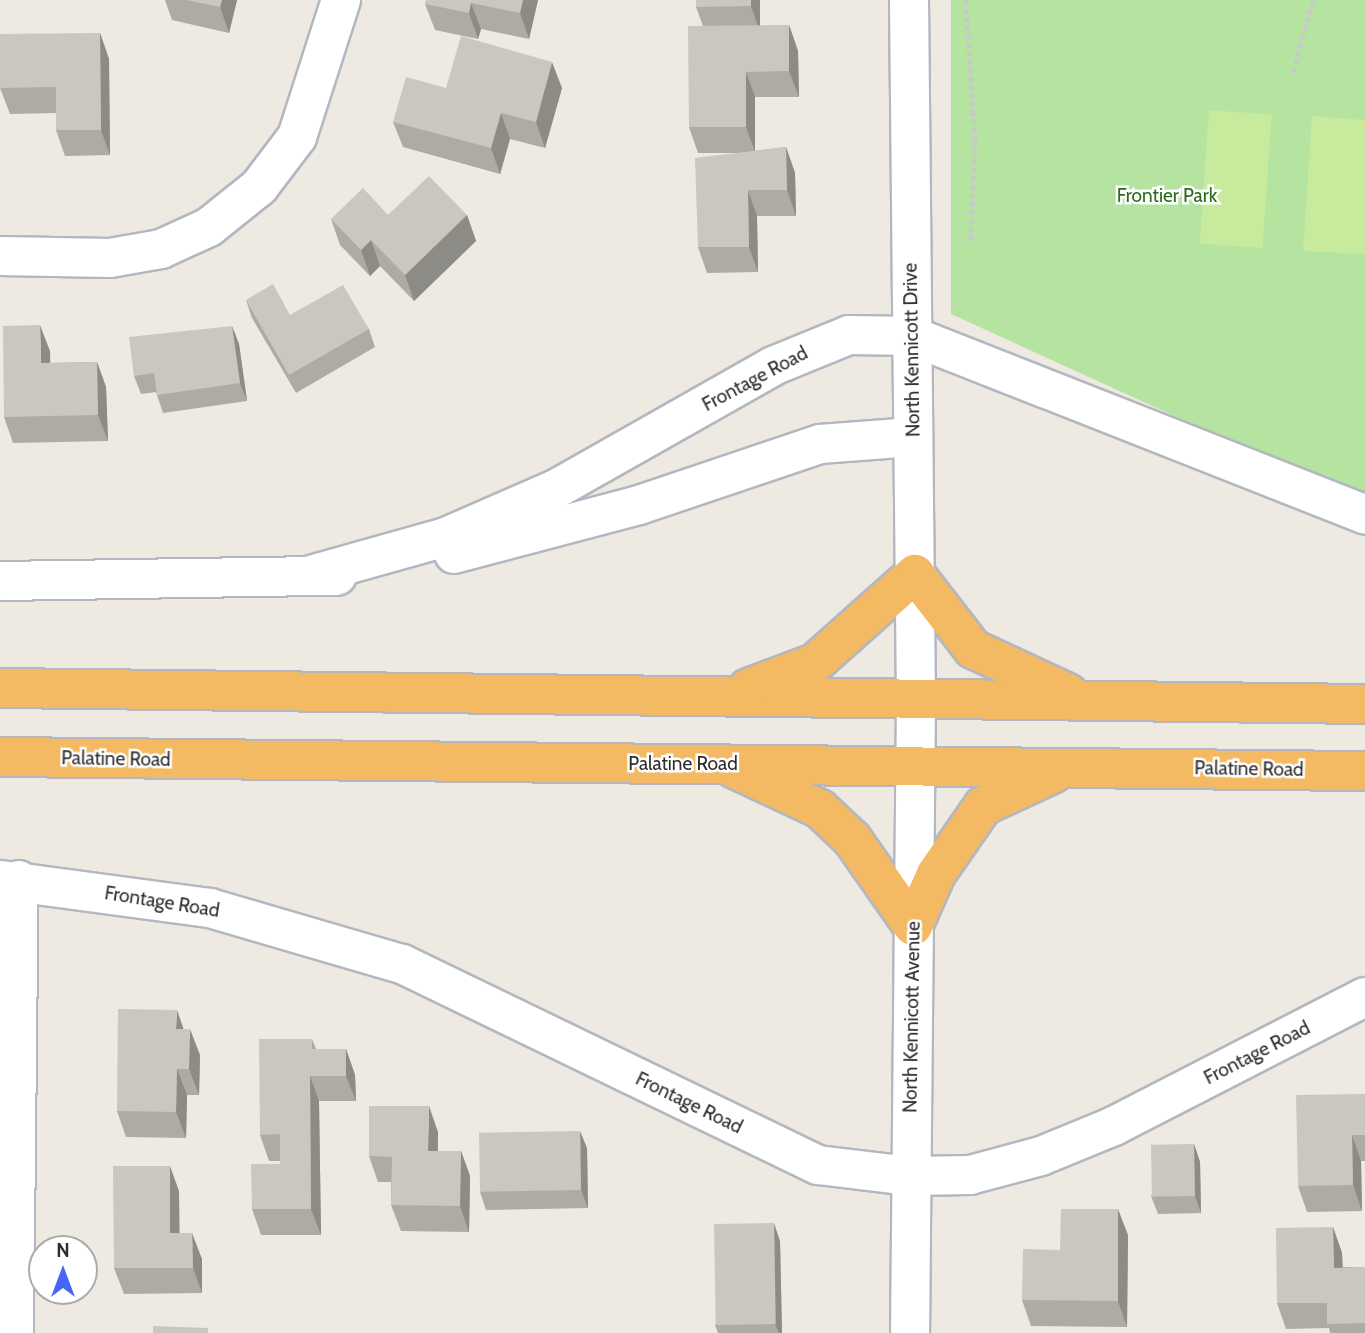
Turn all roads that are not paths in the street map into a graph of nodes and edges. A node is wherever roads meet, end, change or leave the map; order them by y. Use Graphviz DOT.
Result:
graph roads {
  1 [pos="341,0"];
  2 [pos="909,0"];
  3 [pos="0,256"];
  4 [pos="912,335"];
  5 [pos="913,438"];
  6 [pos="1365,514"];
  7 [pos="314,574"];
  8 [pos="915,574"];
  9 [pos="0,581"];
  10 [pos="0,688"];
  11 [pos="713,698"];
  12 [pos="916,700"];
  13 [pos="1093,702"];
  14 [pos="1365,704"];
  15 [pos="0,757"];
  16 [pos="915,762"];
  17 [pos="721,763"];
  18 [pos="1074,765"];
  19 [pos="1365,771"];
  20 [pos="9,880"];
  21 [pos="913,926"];
  22 [pos="1365,997"];
  23 [pos="910,1176"];
  24 [pos="14,1333"];
  25 [pos="910,1333"];
  1 -- 3 [label="street"];
  2 -- 4 [label="street, North Kennicott Drive"];
  4 -- 5 [label="street, North Kennicott Drive"];
  4 -- 6 [label="street, Frontage Road"];
  4 -- 7 [label="street, Frontage Road"];
  5 -- 7 [label="street, Frontage Road"];
  5 -- 8 [label="street, North Kennicott Drive"];
  7 -- 9 [label="street, Frontage Road"];
  8 -- 11 [label="highway"];
  8 -- 12 [label="street, North Kennicott Drive"];
  8 -- 13 [label="highway"];
  10 -- 11 [label="highway"];
  11 -- 12 [label="highway"];
  12 -- 13 [label="highway"];
  12 -- 16 [label="street, North Kennicott Avenue"];
  13 -- 14 [label="highway"];
  15 -- 17 [label="highway, Palatine Road"];
  16 -- 17 [label="highway, Palatine Road"];
  16 -- 18 [label="highway, Palatine Road"];
  16 -- 21 [label="street, North Kennicott Avenue"];
  17 -- 21 [label="highway"];
  18 -- 19 [label="highway, Palatine Road"];
  18 -- 21 [label="highway"];
  20 -- 23 [label="street, Frontage Road"];
  20 -- 24 [label="street"];
  21 -- 23 [label="street, North Kennicott Avenue"];
  22 -- 23 [label="street, Frontage Road"];
  23 -- 25 [label="street, North Kennicott Avenue"];
}
